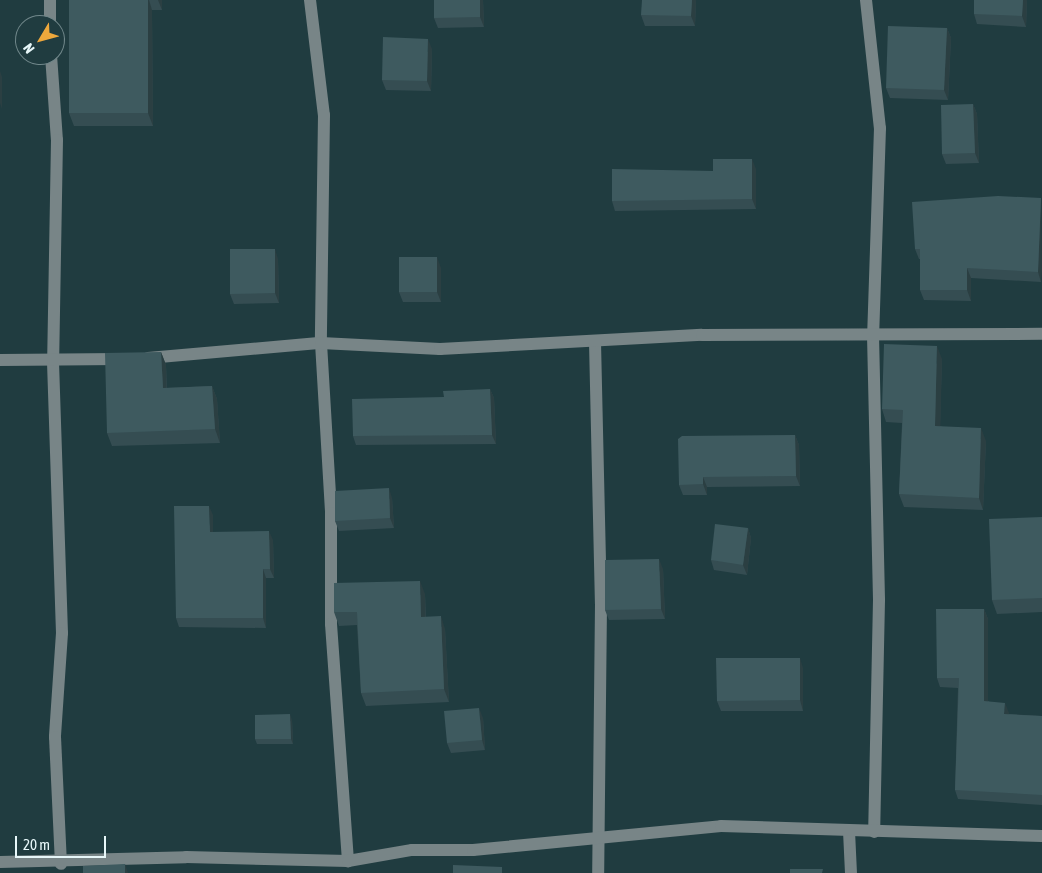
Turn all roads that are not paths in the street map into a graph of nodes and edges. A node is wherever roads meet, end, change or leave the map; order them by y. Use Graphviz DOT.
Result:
graph roads {
  1 [pos="50,0"];
  2 [pos="310,0"];
  3 [pos="866,0"];
  4 [pos="50,15"];
  5 [pos="51,65"];
  6 [pos="1042,334"];
  7 [pos="873,335"];
  8 [pos="595,342"];
  9 [pos="321,343"];
  10 [pos="0,360"];
  11 [pos="53,362"];
  12 [pos="849,831"];
  13 [pos="874,832"];
  14 [pos="1042,836"];
  15 [pos="596,839"];
  16 [pos="348,861"];
  17 [pos="0,862"];
  18 [pos="61,864"];
  19 [pos="598,873"];
  20 [pos="851,873"];
  1 -- 4 [label="street"];
  2 -- 9 [label="street"];
  3 -- 7 [label="street"];
  5 -- 11 [label="street"];
  6 -- 7 [label="street"];
  7 -- 8 [label="street"];
  7 -- 13 [label="street"];
  8 -- 9 [label="street"];
  8 -- 15 [label="street"];
  9 -- 11 [label="street"];
  9 -- 16 [label="street"];
  10 -- 11 [label="street"];
  11 -- 18 [label="street"];
  12 -- 13 [label="street"];
  12 -- 15 [label="street"];
  12 -- 20 [label="street"];
  13 -- 14 [label="street"];
  15 -- 16 [label="street"];
  15 -- 19 [label="street"];
  16 -- 18 [label="street"];
  17 -- 18 [label="street"];
}
